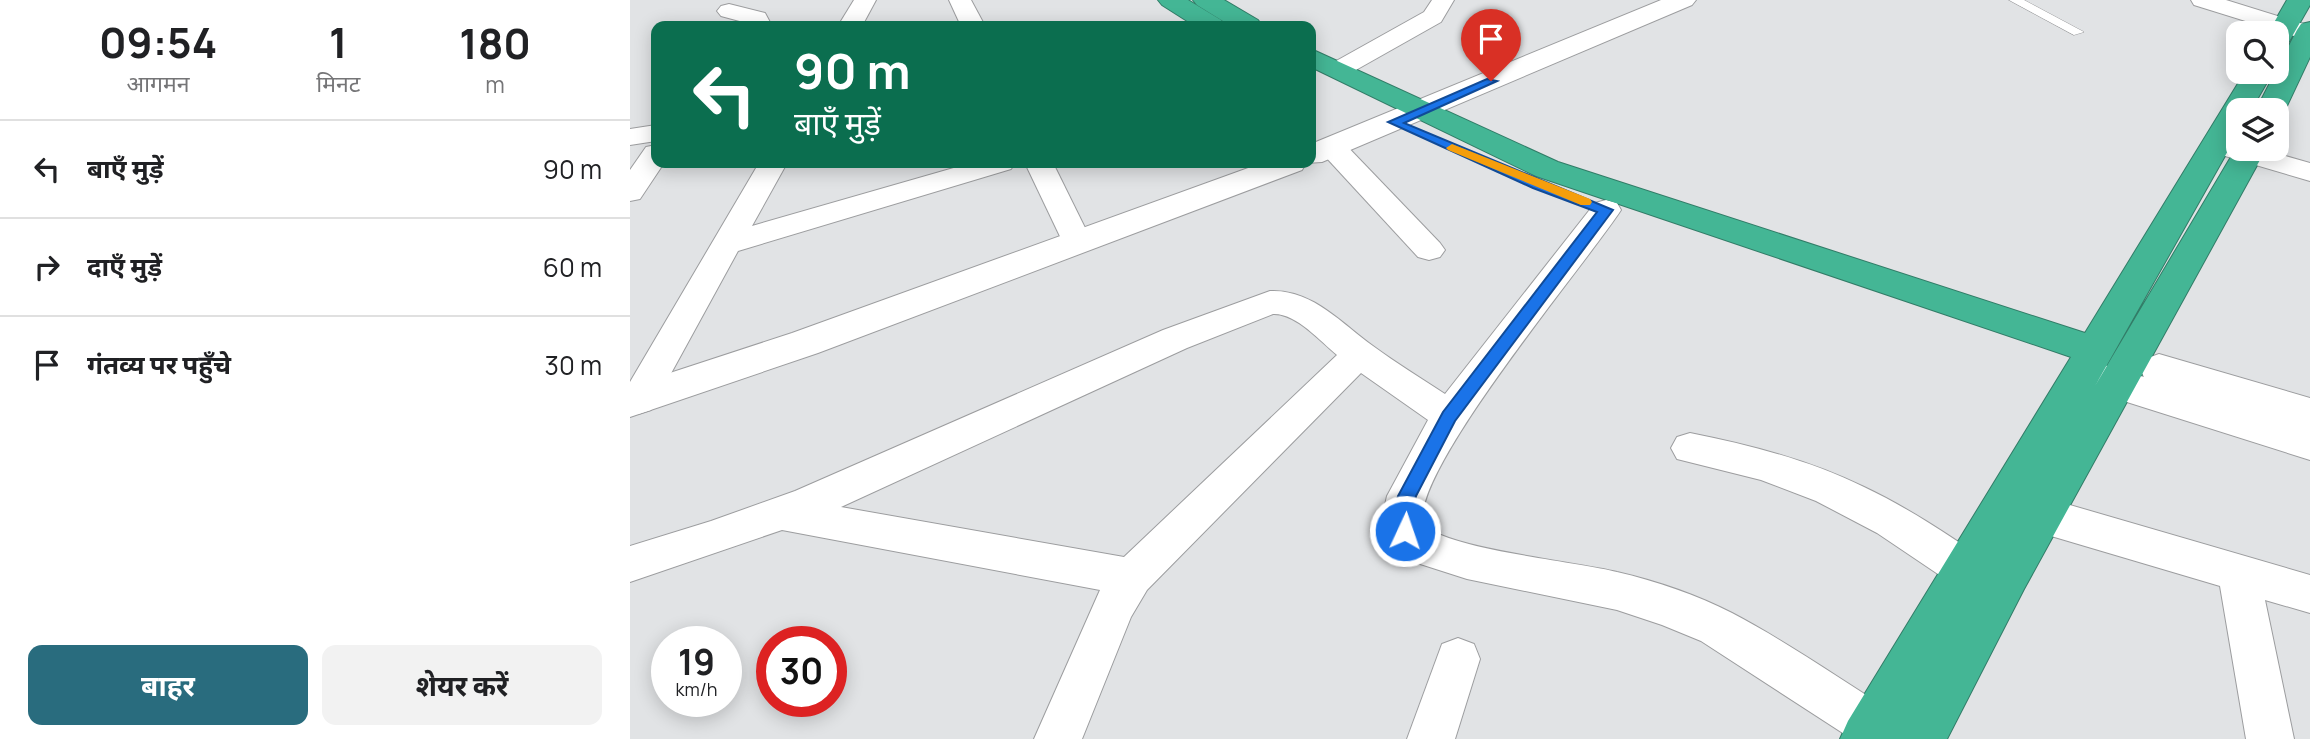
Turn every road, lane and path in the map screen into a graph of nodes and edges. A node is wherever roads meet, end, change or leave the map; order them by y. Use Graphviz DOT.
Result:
graph roads {
  1 [pos="865,0"];
  2 [pos="960,0"];
  3 [pos="1171,0"];
  4 [pos="1206,0"];
  5 [pos="1443,0"];
  6 [pos="1683,0"];
  7 [pos="2015,0"];
  8 [pos="2202,0"];
  9 [pos="2300,0"];
  10 [pos="729,12"];
  11 [pos="758,21"];
  12 [pos="853,21"];
  13 [pos="970,21"];
  14 [pos="1204,21"];
  15 [pos="1241,21"];
  16 [pos="2078,32"];
  17 [pos="2298,33"];
  18 [pos="1320,69"];
  19 [pos="2274,98"];
  20 [pos="1407,117"];
  21 [pos="651,134"];
  22 [pos="630,137"];
  23 [pos="1322,151"];
  24 [pos="651,160"];
  25 [pos="2232,161"];
  26 [pos="2276,161"];
  27 [pos="770,168"];
  28 [pos="984,168"];
  29 [pos="1041,168"];
  30 [pos="1278,168"];
  31 [pos="2310,172"];
  32 [pos="630,192"];
  33 [pos="1606,210"];
  34 [pos="1077,243"];
  35 [pos="727,244"];
  36 [pos="1429,250"];
  37 [pos="1359,354"];
  38 [pos="2106,367"];
  39 [pos="634,401"];
  40 [pos="2310,414"];
  41 [pos="1449,416"];
  42 [pos="2310,443"];
  43 [pos="1690,448"];
  44 [pos="2024,510"];
  45 [pos="782,513"];
  46 [pos="630,564"];
  47 [pos="2238,572"];
  48 [pos="1132,577"];
  49 [pos="1983,581"];
  50 [pos="2310,594"];
  51 [pos="1458,659"];
  52 [pos="1870,733"];
  53 [pos="1058,739"];
  54 [pos="1430,739"];
  55 [pos="1919,739"];
  56 [pos="2270,739"];
  1 -- 12 [label="street"];
  2 -- 13 [label="street"];
  3 -- 14 [label="highway"];
  4 -- 15 [label="highway"];
  5 -- 18 [label="street"];
  6 -- 20 [label="street"];
  7 -- 16 [label="lane"];
  8 -- 17 [label="street"];
  9 -- 17 [label="highway"];
  10 -- 11 [label="street"];
  17 -- 19 [label="highway"];
  18 -- 20 [label="highway"];
  20 -- 23 [label="street"];
  20 -- 33 [label="highway"];
  20 -- 38 [label="highway"];
  21 -- 22 [label="street"];
  23 -- 36 [label="street"];
  24 -- 32 [label="street"];
  25 -- 38 [label="highway"];
  26 -- 31 [label="street"];
  27 -- 35 [label="street"];
  28 -- 35 [label="street"];
  29 -- 34 [label="street"];
  30 -- 34 [label="street"];
  33 -- 38 [label="highway"];
  33 -- 41 [label="street"];
  34 -- 39 [label="street"];
  35 -- 39 [label="street"];
  37 -- 41 [label="street"];
  37 -- 45 [label="street"];
  37 -- 48 [label="street"];
  38 -- 40 [label="street"];
  38 -- 42 [label="street"];
  38 -- 44 [label="highway"];
  41 -- 52 [label="street"];
  43 -- 49 [label="street"];
  44 -- 47 [label="street"];
  44 -- 49 [label="highway"];
  45 -- 46 [label="street"];
  45 -- 48 [label="street"];
  47 -- 50 [label="street"];
  47 -- 56 [label="street"];
  48 -- 53 [label="street"];
  49 -- 52 [label="highway"];
  49 -- 55 [label="highway"];
  51 -- 54 [label="street"];
}
